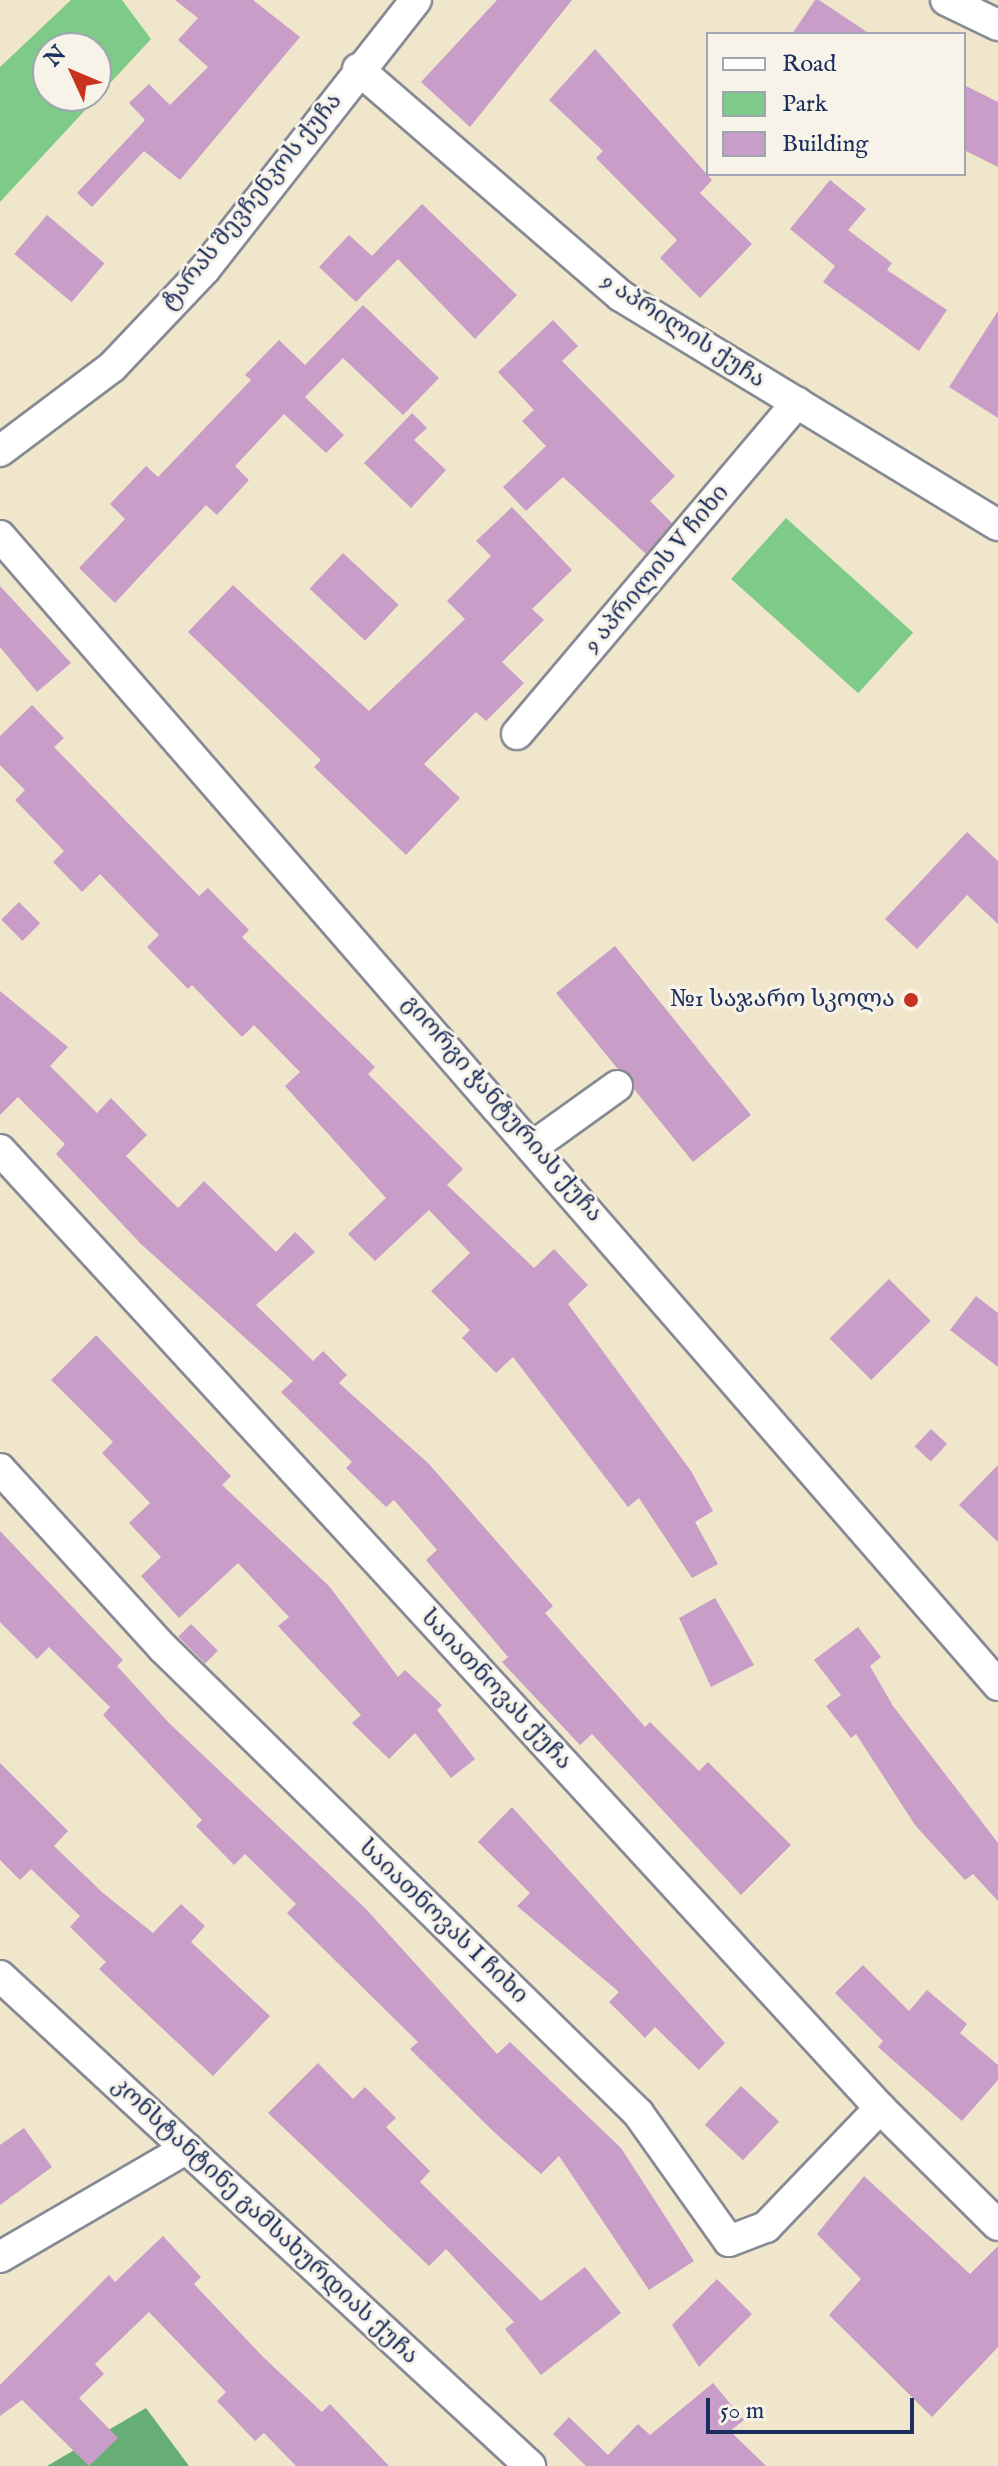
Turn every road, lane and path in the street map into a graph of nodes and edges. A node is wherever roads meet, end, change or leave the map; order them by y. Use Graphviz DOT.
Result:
graph roads {
  1 [pos="416,0"];
  2 [pos="946,0"];
  3 [pos="998,25"];
  4 [pos="358,69"];
  5 [pos="797,403"];
  6 [pos="0,451"];
  7 [pos="998,525"];
  8 [pos="0,536"];
  9 [pos="517,734"];
  10 [pos="617,1086"];
  11 [pos="535,1145"];
  12 [pos="0,1150"];
  13 [pos="0,1469"];
  14 [pos="998,1685"];
  15 [pos="0,1976"];
  16 [pos="880,2108"];
  17 [pos="187,2148"];
  18 [pos="998,2225"];
  19 [pos="0,2257"];
  20 [pos="530,2466"];
  1 -- 4 [label="street, ტარას შევჩენკოს ქუჩა"];
  2 -- 3 [label="street"];
  4 -- 5 [label="street, 9 აპრილის ქუჩა"];
  4 -- 6 [label="street, ტარას შევჩენკოს ქუჩა"];
  5 -- 7 [label="street, 9 აპრილის ქუჩა"];
  5 -- 9 [label="street, 9 აპრილის V ჩიხი"];
  8 -- 11 [label="street, გიორგი ჭანტურიას ქუჩა"];
  10 -- 11 [label="street"];
  11 -- 14 [label="street, გიორგი ჭანტურიას ქუჩა"];
  12 -- 16 [label="street, საიათნოვას ქუჩა"];
  13 -- 16 [label="street, საიათნოვას I ჩიხი"];
  15 -- 17 [label="street, კონსტანტინე გამსახურდიას ქუჩა"];
  16 -- 18 [label="street, საიათნოვას ქუჩა"];
  17 -- 19 [label="street"];
  17 -- 20 [label="street, კონსტანტინე გამსახურდიას ქუჩა"];
}
